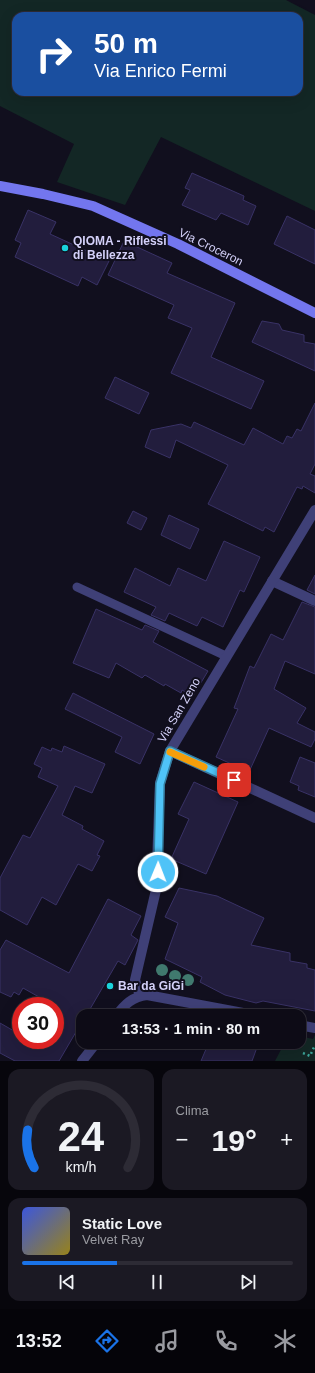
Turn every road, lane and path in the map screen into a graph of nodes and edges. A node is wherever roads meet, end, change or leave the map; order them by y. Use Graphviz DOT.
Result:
graph roads {
  1 [pos="0,186"];
  2 [pos="315,313"];
  3 [pos="315,510"];
  4 [pos="272,581"];
  5 [pos="77,587"];
  6 [pos="315,601"];
  7 [pos="226,656"];
  8 [pos="170,751"];
  9 [pos="315,818"];
  10 [pos="140,996"];
  11 [pos="122,1009"];
  12 [pos="225,1009"];
  13 [pos="315,1045"];
  14 [pos="91,1049"];
  15 [pos="303,1053"];
  16 [pos="82,1061"];
  1 -- 2 [label="street, Via Croceron"];
  3 -- 4 [label="street, Via San Zeno"];
  4 -- 6 [label="street"];
  4 -- 7 [label="street, Via San Zeno"];
  5 -- 7 [label="lane"];
  7 -- 8 [label="street, Via San Zeno"];
  8 -- 9 [label="street"];
  8 -- 10 [label="street, Via San Zeno"];
  10 -- 11 [label="street"];
  10 -- 12 [label="street"];
  13 -- 15 [label="path"];
  14 -- 16 [label="street"];
}
